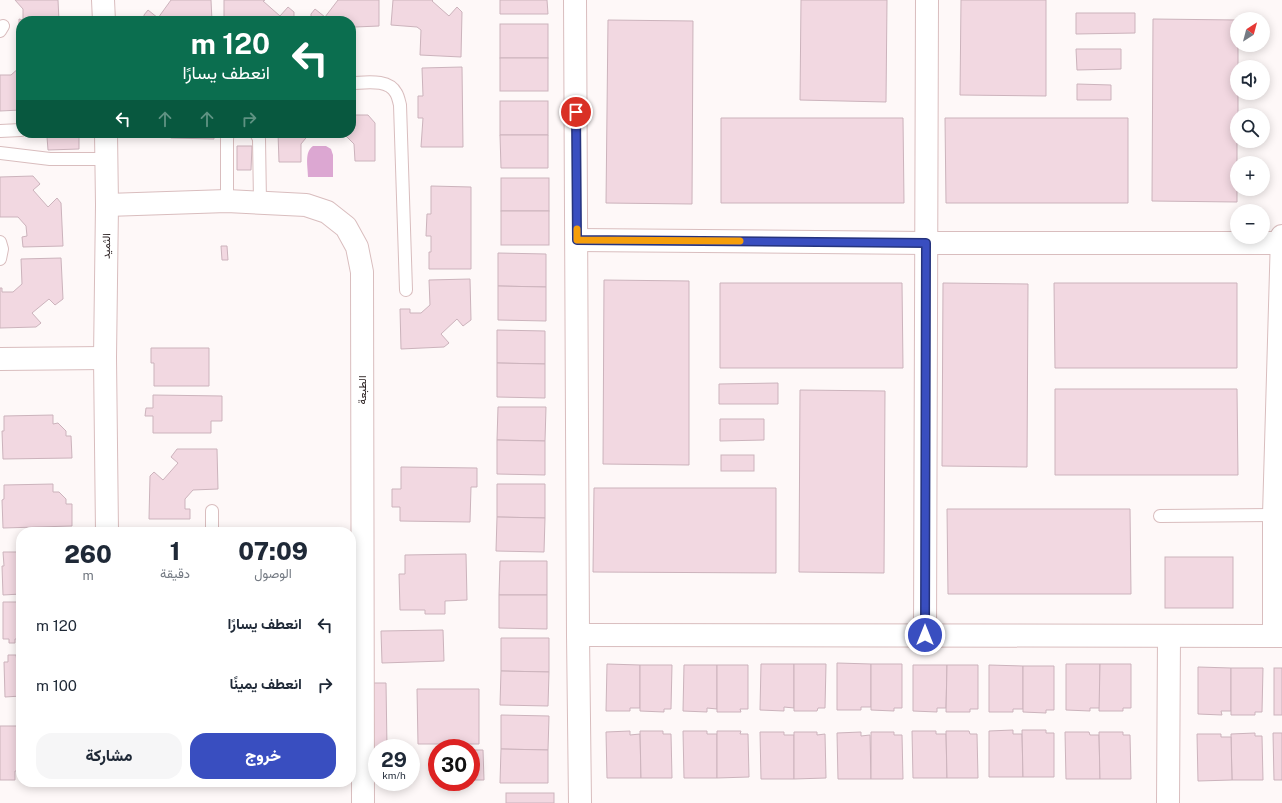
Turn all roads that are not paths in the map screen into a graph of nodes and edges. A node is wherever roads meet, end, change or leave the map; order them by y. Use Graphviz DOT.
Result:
graph roads {
  1 [pos="104,0"];
  2 [pos="575,0"];
  3 [pos="927,0"];
  4 [pos="104,16"];
  5 [pos="356,83"];
  6 [pos="16,130"];
  7 [pos="0,131"];
  8 [pos="106,138"];
  9 [pos="227,138"];
  10 [pos="258,138"];
  11 [pos="0,153"];
  12 [pos="106,159"];
  13 [pos="227,201"];
  14 [pos="260,202"];
  15 [pos="107,205"];
  16 [pos="577,240"];
  17 [pos="1282,240"];
  18 [pos="0,242"];
  19 [pos="926,243"];
  20 [pos="0,259"];
  21 [pos="406,290"];
  22 [pos="105,358"];
  23 [pos="0,359"];
  24 [pos="212,511"];
  25 [pos="1274,515"];
  26 [pos="1160,516"];
  27 [pos="107,527"];
  28 [pos="212,527"];
  29 [pos="578,635"];
  30 [pos="925,635"];
  31 [pos="1278,636"];
  32 [pos="1168,637"];
  33 [pos="357,775"];
  34 [pos="363,803"];
  35 [pos="580,803"];
  36 [pos="1168,803"];
  1 -- 4 [label="street"];
  2 -- 16 [label="street"];
  3 -- 19 [label="street"];
  5 -- 21 [label="lane"];
  6 -- 7 [label="lane"];
  8 -- 12 [label="street, الثميد"];
  9 -- 13 [label="lane"];
  10 -- 14 [label="lane"];
  11 -- 12 [label="lane"];
  12 -- 15 [label="street, الثميد"];
  13 -- 14 [label="street, الطبعة"];
  13 -- 15 [label="street, الطبعة"];
  14 -- 33 [label="street, الطبعة"];
  15 -- 22 [label="street, الثميد"];
  16 -- 19 [label="street"];
  16 -- 29 [label="street"];
  17 -- 19 [label="street"];
  17 -- 25 [label="street"];
  18 -- 20 [label="lane"];
  19 -- 30 [label="street"];
  22 -- 23 [label="street"];
  22 -- 27 [label="street, الثميد"];
  24 -- 28 [label="lane"];
  25 -- 26 [label="lane"];
  25 -- 31 [label="street"];
  29 -- 30 [label="street"];
  29 -- 35 [label="street"];
  30 -- 32 [label="street"];
  31 -- 32 [label="street"];
  32 -- 36 [label="street"];
  33 -- 34 [label="street, الطبعة"];
}
